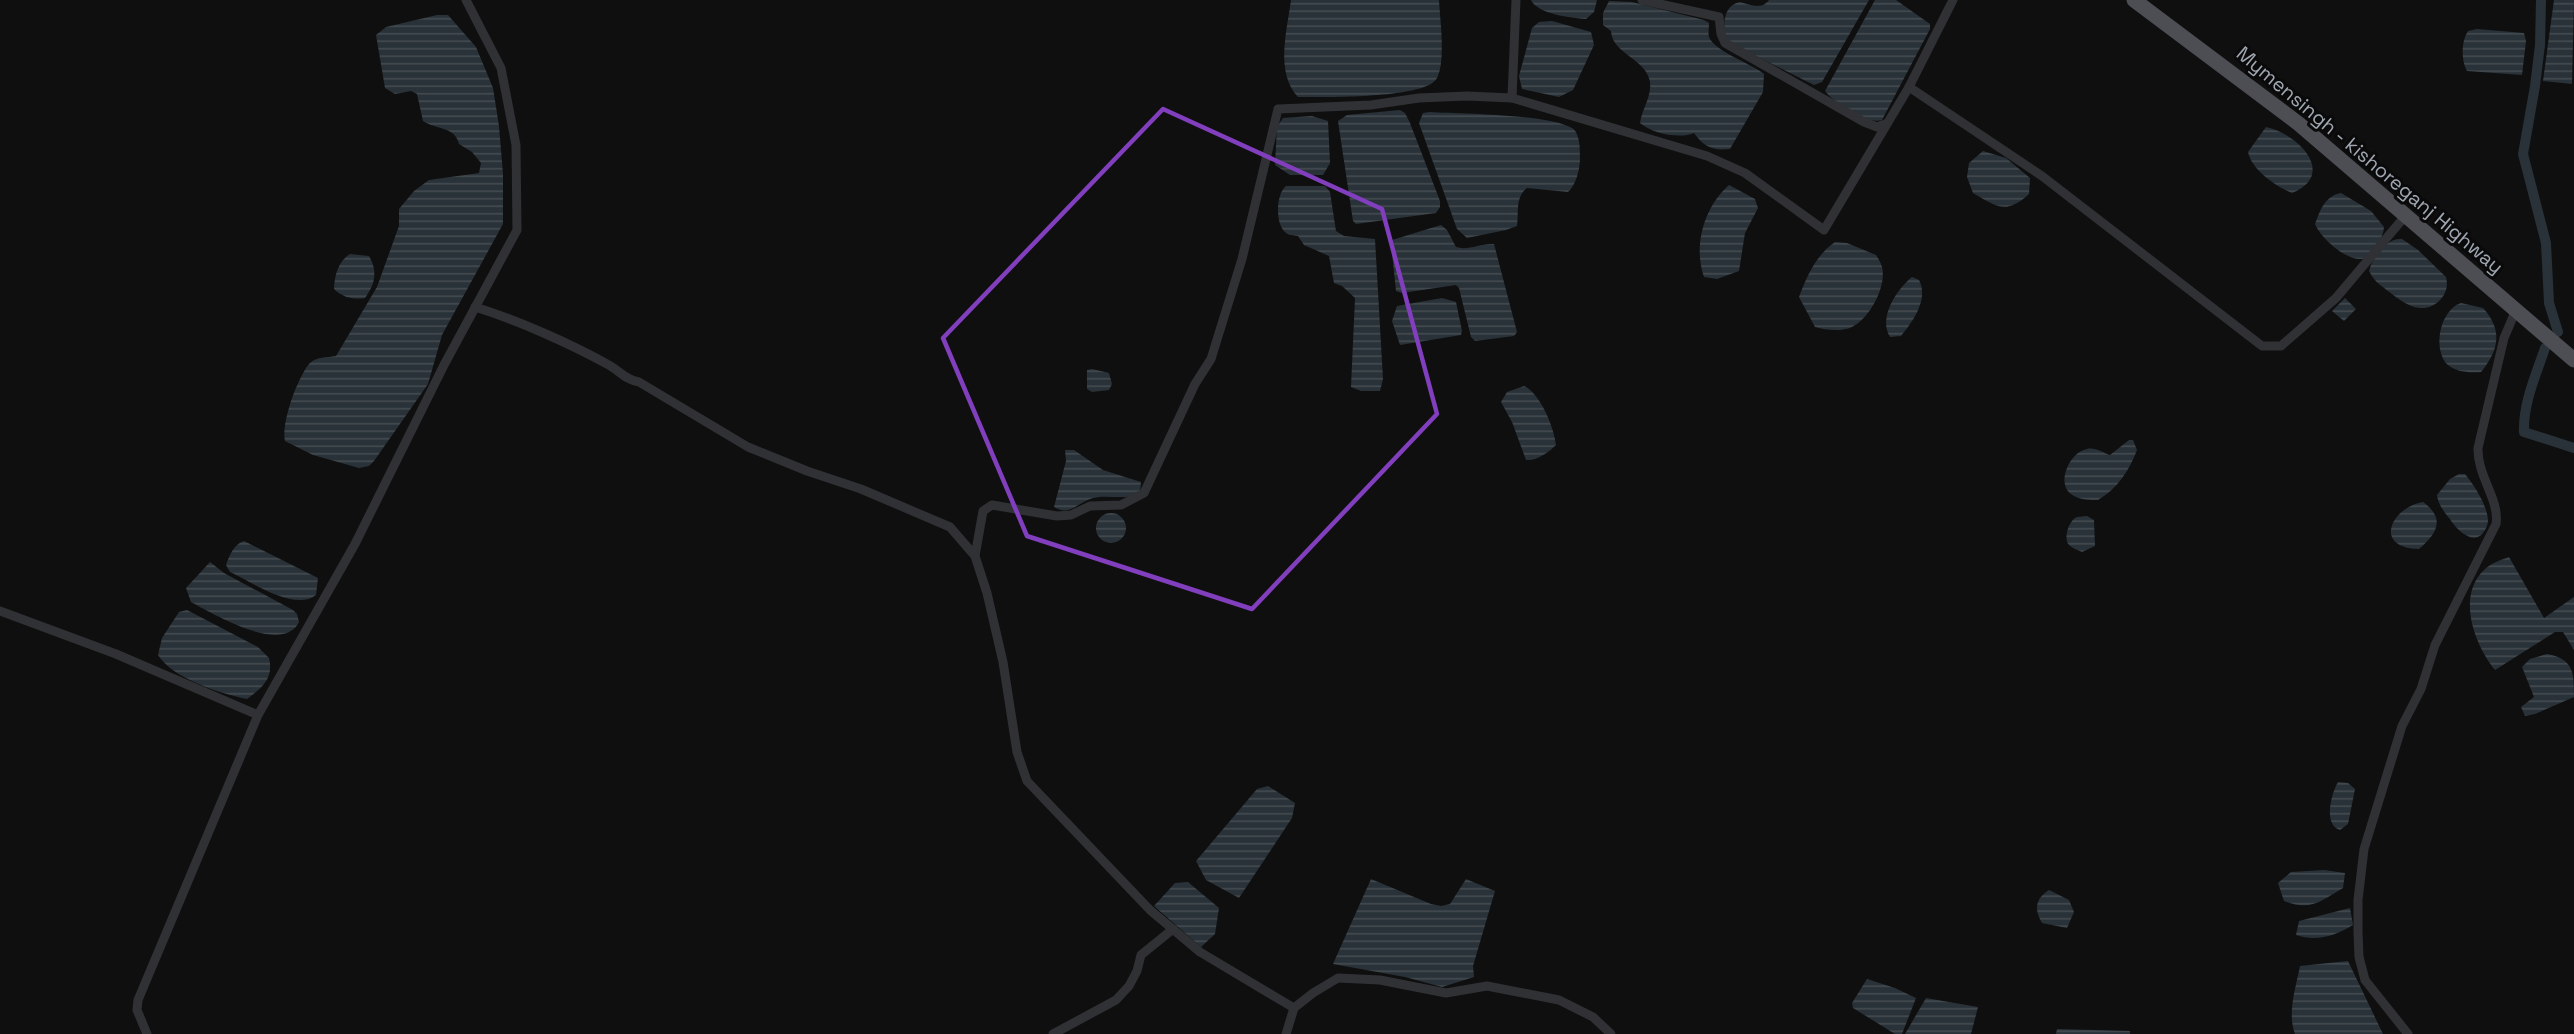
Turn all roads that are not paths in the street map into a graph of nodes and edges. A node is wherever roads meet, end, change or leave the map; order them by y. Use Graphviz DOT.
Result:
graph roads {
  1 [pos="466,0"];
  2 [pos="1516,0"];
  3 [pos="1642,0"];
  4 [pos="1953,0"];
  5 [pos="2134,0"];
  6 [pos="1910,87"];
  7 [pos="1512,98"];
  8 [pos="1885,124"];
  9 [pos="2406,215"];
  10 [pos="475,307"];
  11 [pos="2516,310"];
  12 [pos="2574,360"];
  13 [pos="975,556"];
  14 [pos="0,611"];
  15 [pos="258,715"];
  16 [pos="1173,929"];
  17 [pos="1294,1008"];
  18 [pos="147,1034"];
  19 [pos="1053,1034"];
  20 [pos="1286,1034"];
  21 [pos="1611,1034"];
  22 [pos="2408,1034"];
  1 -- 10 [label="street"];
  2 -- 7 [label="street"];
  3 -- 8 [label="street"];
  4 -- 6 [label="street"];
  5 -- 9 [label="main road, Mymensingh - kishoreganj Highway"];
  6 -- 8 [label="street"];
  6 -- 9 [label="street"];
  7 -- 8 [label="street"];
  7 -- 13 [label="street"];
  9 -- 11 [label="main road, Mymensingh - kishoreganj Highway"];
  10 -- 13 [label="street"];
  10 -- 15 [label="street"];
  11 -- 12 [label="main road, Mymensingh - kishoreganj Highway"];
  11 -- 22 [label="street"];
  13 -- 16 [label="street"];
  14 -- 15 [label="street"];
  15 -- 18 [label="street"];
  16 -- 17 [label="street"];
  16 -- 19 [label="street"];
  17 -- 20 [label="street"];
  17 -- 21 [label="street"];
}
